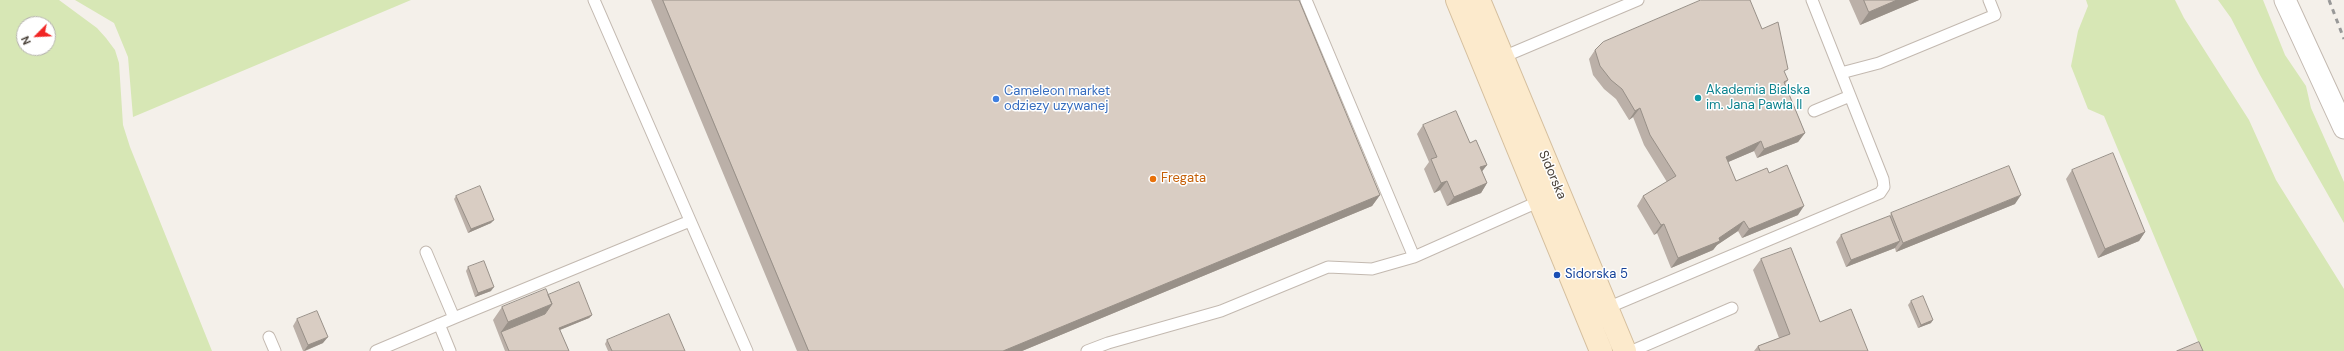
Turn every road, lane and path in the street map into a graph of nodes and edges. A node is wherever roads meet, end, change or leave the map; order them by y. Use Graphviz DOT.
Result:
graph roads {
  1 [pos="594,0"];
  2 [pos="1306,0"];
  3 [pos="1638,0"];
  4 [pos="1812,0"];
  5 [pos="1988,0"];
  6 [pos="2285,0"];
  7 [pos="1465,1"];
  8 [pos="1494,61"];
  9 [pos="1841,73"];
  10 [pos="1850,96"];
  11 [pos="1814,111"];
  12 [pos="2344,128"];
  13 [pos="1550,197"];
  14 [pos="690,221"];
  15 [pos="426,252"];
  16 [pos="1414,257"];
  17 [pos="1608,308"];
  18 [pos="1732,308"];
  19 [pos="1587,317"];
  20 [pos="454,318"];
  21 [pos="439,324"];
  22 [pos="269,336"];
  23 [pos="275,351"];
  24 [pos="376,351"];
  25 [pos="450,351"];
  26 [pos="747,351"];
  27 [pos="1087,351"];
  28 [pos="1601,351"];
  29 [pos="1625,351"];
  30 [pos="1632,351"];
  1 -- 14 [label="lane"];
  2 -- 16 [label="lane"];
  3 -- 8 [label="lane"];
  4 -- 9 [label="lane"];
  5 -- 9 [label="lane"];
  6 -- 12 [label="street"];
  7 -- 8 [label="street, Sidorska"];
  8 -- 13 [label="street, Sidorska"];
  9 -- 10 [label="lane"];
  10 -- 11 [label="lane"];
  10 -- 17 [label="lane"];
  13 -- 16 [label="lane"];
  13 -- 17 [label="street, Sidorska"];
  13 -- 19 [label="street, Sidorska"];
  14 -- 20 [label="lane"];
  14 -- 26 [label="lane"];
  15 -- 20 [label="lane"];
  16 -- 27 [label="lane"];
  17 -- 19 [label="street"];
  17 -- 29 [label="street, Sidorska"];
  18 -- 30 [label="lane"];
  19 -- 28 [label="street, Sidorska"];
  20 -- 21 [label="lane"];
  21 -- 24 [label="lane"];
  21 -- 25 [label="lane"];
  22 -- 23 [label="lane"];
}
